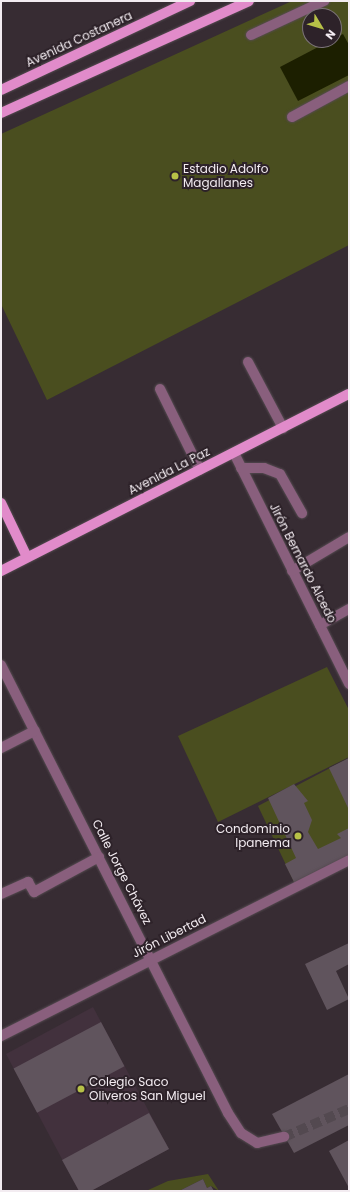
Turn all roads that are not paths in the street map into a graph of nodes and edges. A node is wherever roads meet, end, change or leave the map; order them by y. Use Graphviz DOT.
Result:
graph roads {
  1 [pos="190,1"];
  2 [pos="249,1"];
  3 [pos="324,1"];
  4 [pos="251,35"];
  5 [pos="349,86"];
  6 [pos="1,90"];
  7 [pos="1,114"];
  8 [pos="292,117"];
  9 [pos="248,362"];
  10 [pos="160,389"];
  11 [pos="349,394"];
  12 [pos="283,428"];
  13 [pos="234,453"];
  14 [pos="241,468"];
  15 [pos="200,470"];
  16 [pos="1,503"];
  17 [pos="302,513"];
  18 [pos="349,537"];
  19 [pos="27,557"];
  20 [pos="1,571"];
  21 [pos="292,571"];
  22 [pos="349,609"];
  23 [pos="320,625"];
  24 [pos="1,665"];
  25 [pos="349,684"];
  26 [pos="35,731"];
  27 [pos="1,748"];
  28 [pos="100,857"];
  29 [pos="349,860"];
  30 [pos="1,894"];
  31 [pos="152,959"];
  32 [pos="1,1036"];
  33 [pos="284,1137"];
  1 -- 6 [label="main road, Avenida Costanera"];
  2 -- 7 [label="main road"];
  3 -- 4 [label="street"];
  5 -- 8 [label="street"];
  9 -- 12 [label="street"];
  10 -- 15 [label="street"];
  11 -- 12 [label="main road, Avenida La Paz"];
  12 -- 13 [label="main road, Avenida La Paz"];
  13 -- 14 [label="street, Jirón Bernardo Alcedo"];
  13 -- 15 [label="main road, Avenida La Paz"];
  14 -- 17 [label="street"];
  14 -- 21 [label="street, Jirón Bernardo Alcedo"];
  15 -- 19 [label="main road, Avenida La Paz"];
  16 -- 19 [label="main road"];
  18 -- 21 [label="street"];
  19 -- 20 [label="main road, Avenida La Paz"];
  21 -- 23 [label="street, Jirón Bernardo Alcedo"];
  22 -- 23 [label="street"];
  23 -- 25 [label="street, Jirón Bernardo Alcedo"];
  24 -- 26 [label="street, Calle Jorge Chávez"];
  26 -- 27 [label="street"];
  26 -- 28 [label="street, Calle Jorge Chávez"];
  28 -- 30 [label="street"];
  28 -- 31 [label="street, Calle Jorge Chávez"];
  29 -- 31 [label="street, Jirón Libertad"];
  31 -- 32 [label="street, Jirón Libertad"];
  31 -- 33 [label="street, Calle Jorge Chávez"];
}
